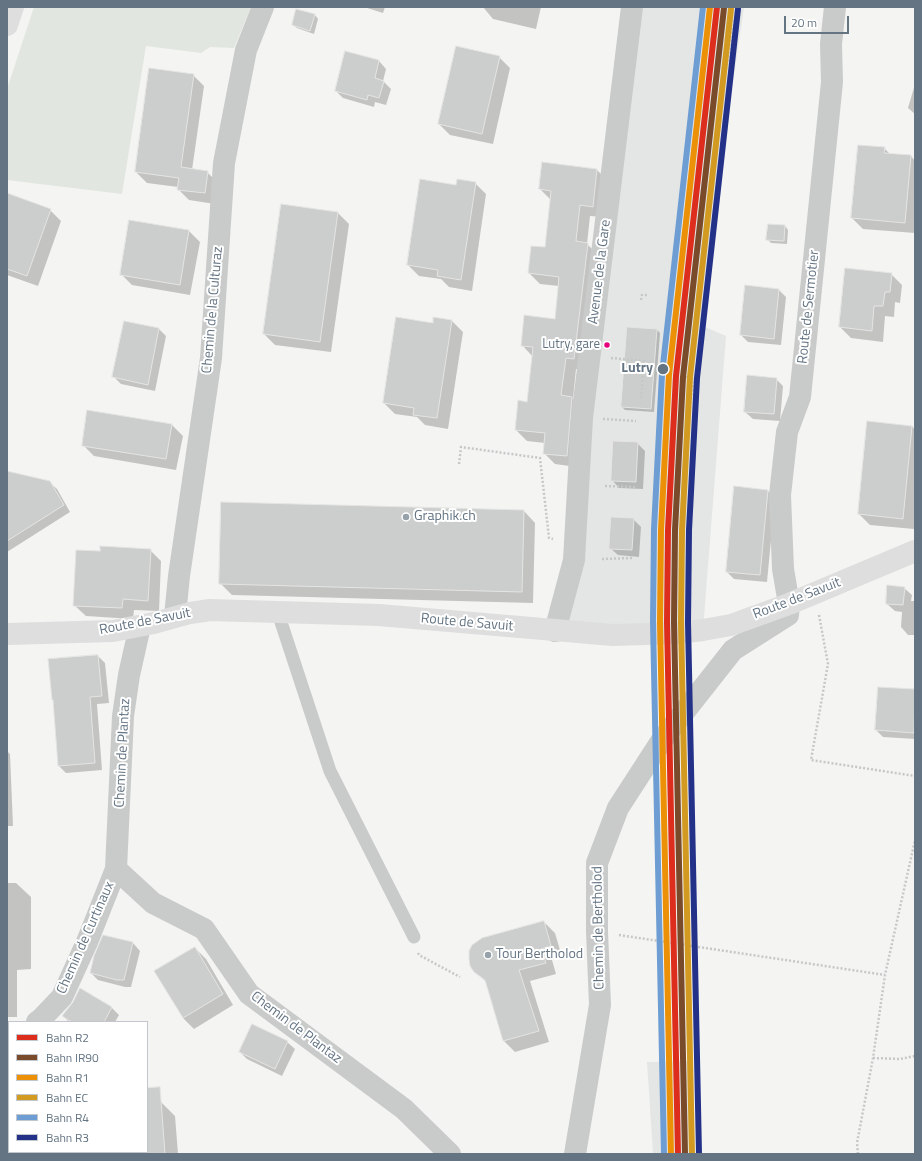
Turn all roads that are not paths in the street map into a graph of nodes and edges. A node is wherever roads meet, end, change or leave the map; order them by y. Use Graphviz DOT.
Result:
graph roads {
  1 [pos="13,7"];
  2 [pos="263,7"];
  3 [pos="632,7"];
  4 [pos="835,7"];
  5 [pos="7,25"];
  6 [pos="915,551"];
  7 [pos="789,604"];
  8 [pos="278,613"];
  9 [pos="175,616"];
  10 [pos="140,626"];
  11 [pos="555,631"];
  12 [pos="7,634"];
  13 [pos="116,869"];
  14 [pos="414,937"];
  15 [pos="38,1021"];
  16 [pos="450,1154"];
  17 [pos="576,1154"];
  1 -- 5 [label="street"];
  2 -- 9 [label="street, Chemin de la Culturaz"];
  3 -- 11 [label="street, Avenue de la Gare"];
  4 -- 7 [label="street, Route de Sermotier"];
  6 -- 7 [label="street, Route de Savuit"];
  7 -- 11 [label="street, Route de Savuit"];
  7 -- 17 [label="street, Chemin de Bertholod"];
  8 -- 9 [label="street, Route de Savuit"];
  8 -- 11 [label="street, Route de Savuit"];
  8 -- 14 [label="lane"];
  9 -- 10 [label="street, Route de Savuit"];
  10 -- 12 [label="street, Route de Savuit"];
  10 -- 13 [label="street, Chemin de Plantaz"];
  13 -- 15 [label="street, Chemin de Curtinaux"];
  13 -- 16 [label="street, Chemin de Plantaz"];
}
